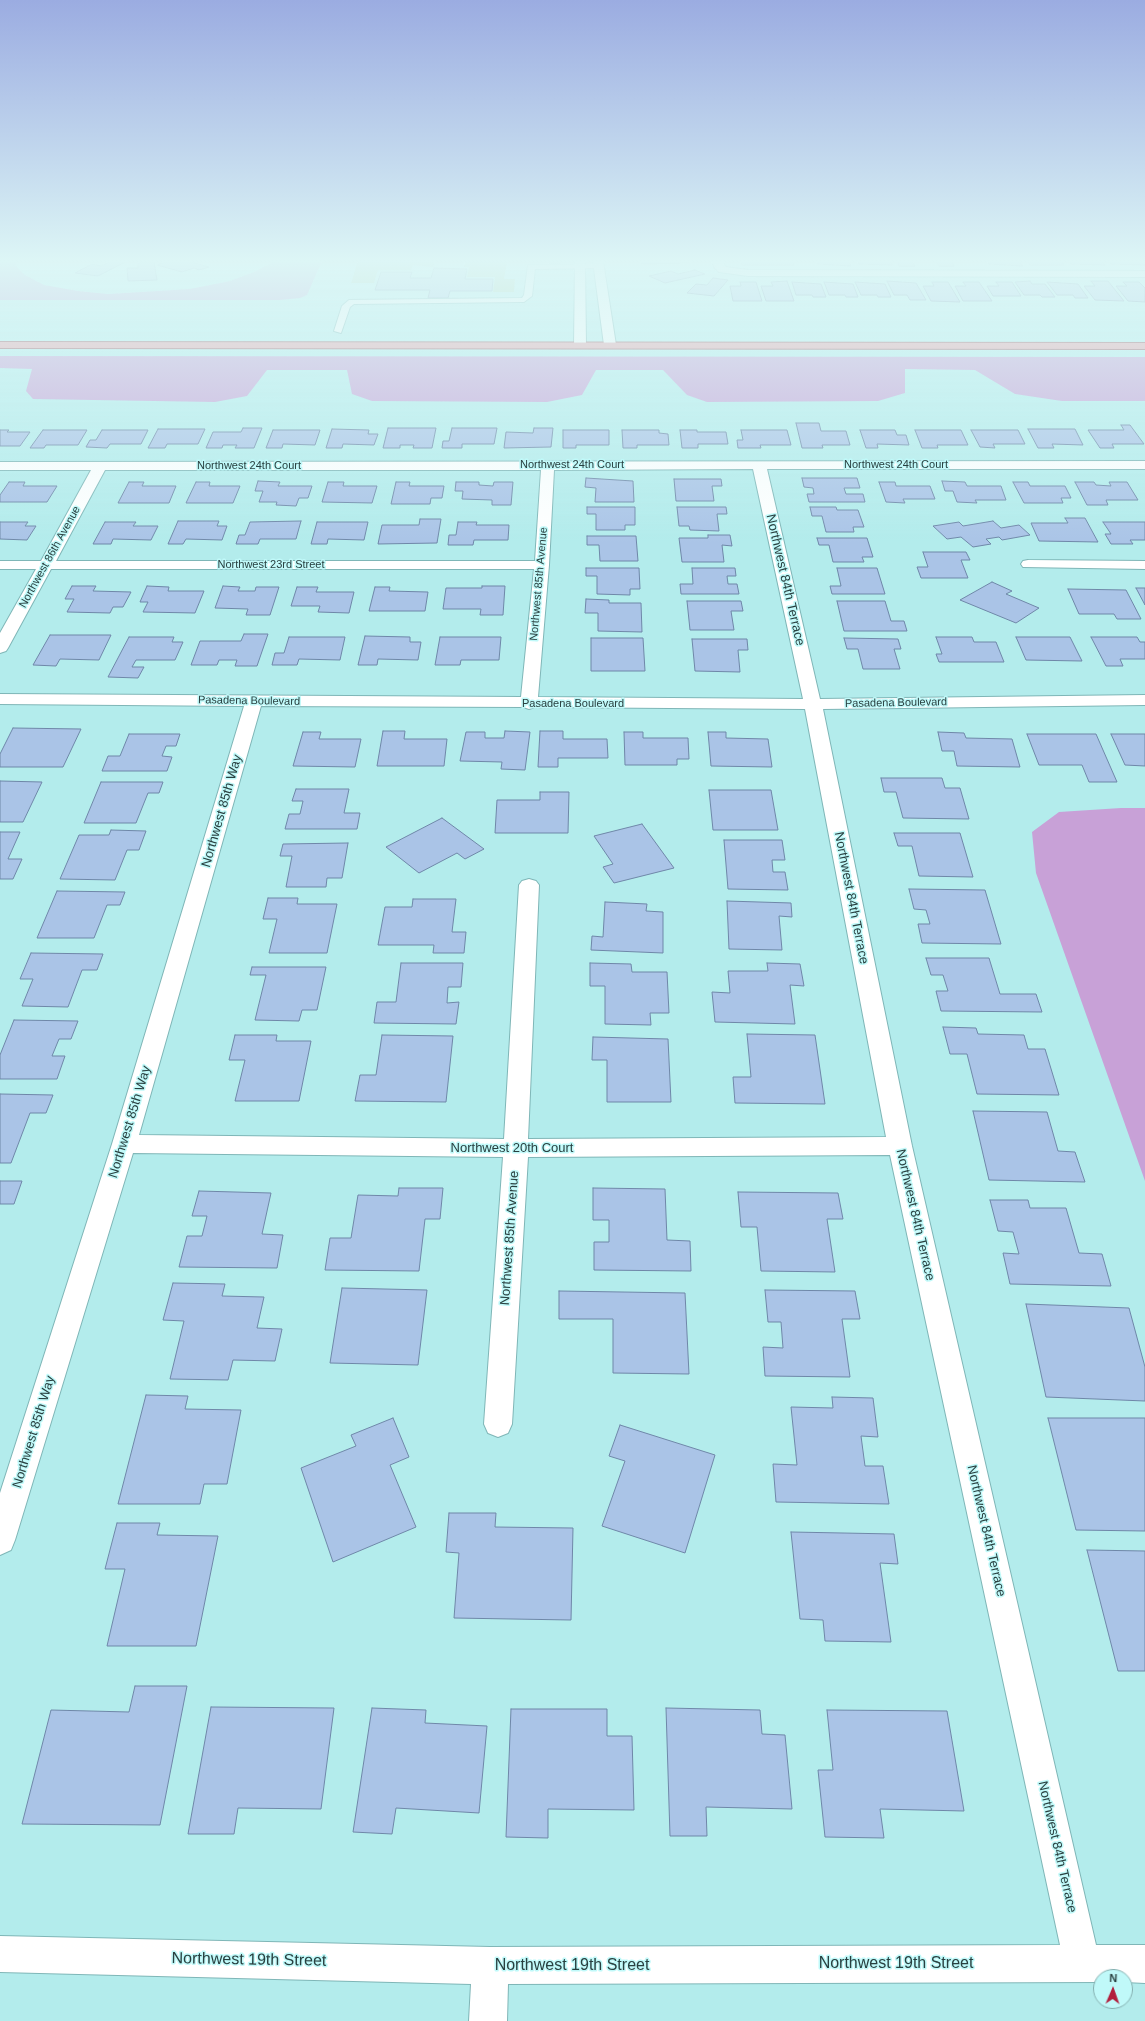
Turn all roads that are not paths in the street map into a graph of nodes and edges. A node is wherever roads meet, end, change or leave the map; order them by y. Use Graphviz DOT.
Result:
graph roads {
  1 [pos="548,465"];
  2 [pos="759,465"];
  3 [pos="1145,465"];
  4 [pos="0,466"];
  5 [pos="100,466"];
  6 [pos="1028,564"];
  7 [pos="0,565"];
  8 [pos="46,565"];
  9 [pos="542,565"];
  10 [pos="1145,565"];
  11 [pos="0,648"];
  12 [pos="0,699"];
  13 [pos="1145,700"];
  14 [pos="254,702"];
  15 [pos="529,704"];
  16 [pos="813,704"];
  17 [pos="529,885"];
  18 [pos="124,1144"];
  19 [pos="900,1146"];
  20 [pos="516,1148"];
  21 [pos="498,1424"];
  22 [pos="0,1540"];
  23 [pos="0,1954"];
  24 [pos="1082,1963"];
  25 [pos="1145,1964"];
  26 [pos="490,1966"];
  27 [pos="488,2021"];
  1 -- 2 [label="street, Northwest 24th Court"];
  1 -- 5 [label="street, Northwest 24th Court"];
  1 -- 9 [label="street, Northwest 85th Avenue"];
  2 -- 3 [label="street, Northwest 24th Court"];
  2 -- 16 [label="street, Northwest 84th Terrace"];
  4 -- 5 [label="street, Northwest 24th Court"];
  5 -- 8 [label="street, Northwest 86th Avenue"];
  6 -- 10 [label="street"];
  7 -- 8 [label="street, Northwest 23rd Street"];
  8 -- 9 [label="street, Northwest 23rd Street"];
  8 -- 11 [label="street, Northwest 86th Avenue"];
  9 -- 15 [label="street, Northwest 85th Avenue"];
  12 -- 14 [label="street, Pasadena Boulevard"];
  13 -- 16 [label="street, Pasadena Boulevard"];
  14 -- 15 [label="street, Pasadena Boulevard"];
  14 -- 18 [label="street, Northwest 85th Way"];
  15 -- 16 [label="street, Pasadena Boulevard"];
  16 -- 19 [label="street, Northwest 84th Terrace"];
  17 -- 20 [label="street, Northwest 85th Avenue"];
  18 -- 20 [label="street, Northwest 20th Court"];
  18 -- 22 [label="street, Northwest 85th Way"];
  19 -- 20 [label="street, Northwest 20th Court"];
  19 -- 24 [label="street, Northwest 84th Terrace"];
  20 -- 21 [label="street, Northwest 85th Avenue"];
  23 -- 26 [label="street, Northwest 19th Street"];
  24 -- 25 [label="street, Northwest 19th Street"];
  24 -- 26 [label="street, Northwest 19th Street"];
  26 -- 27 [label="street"];
}
